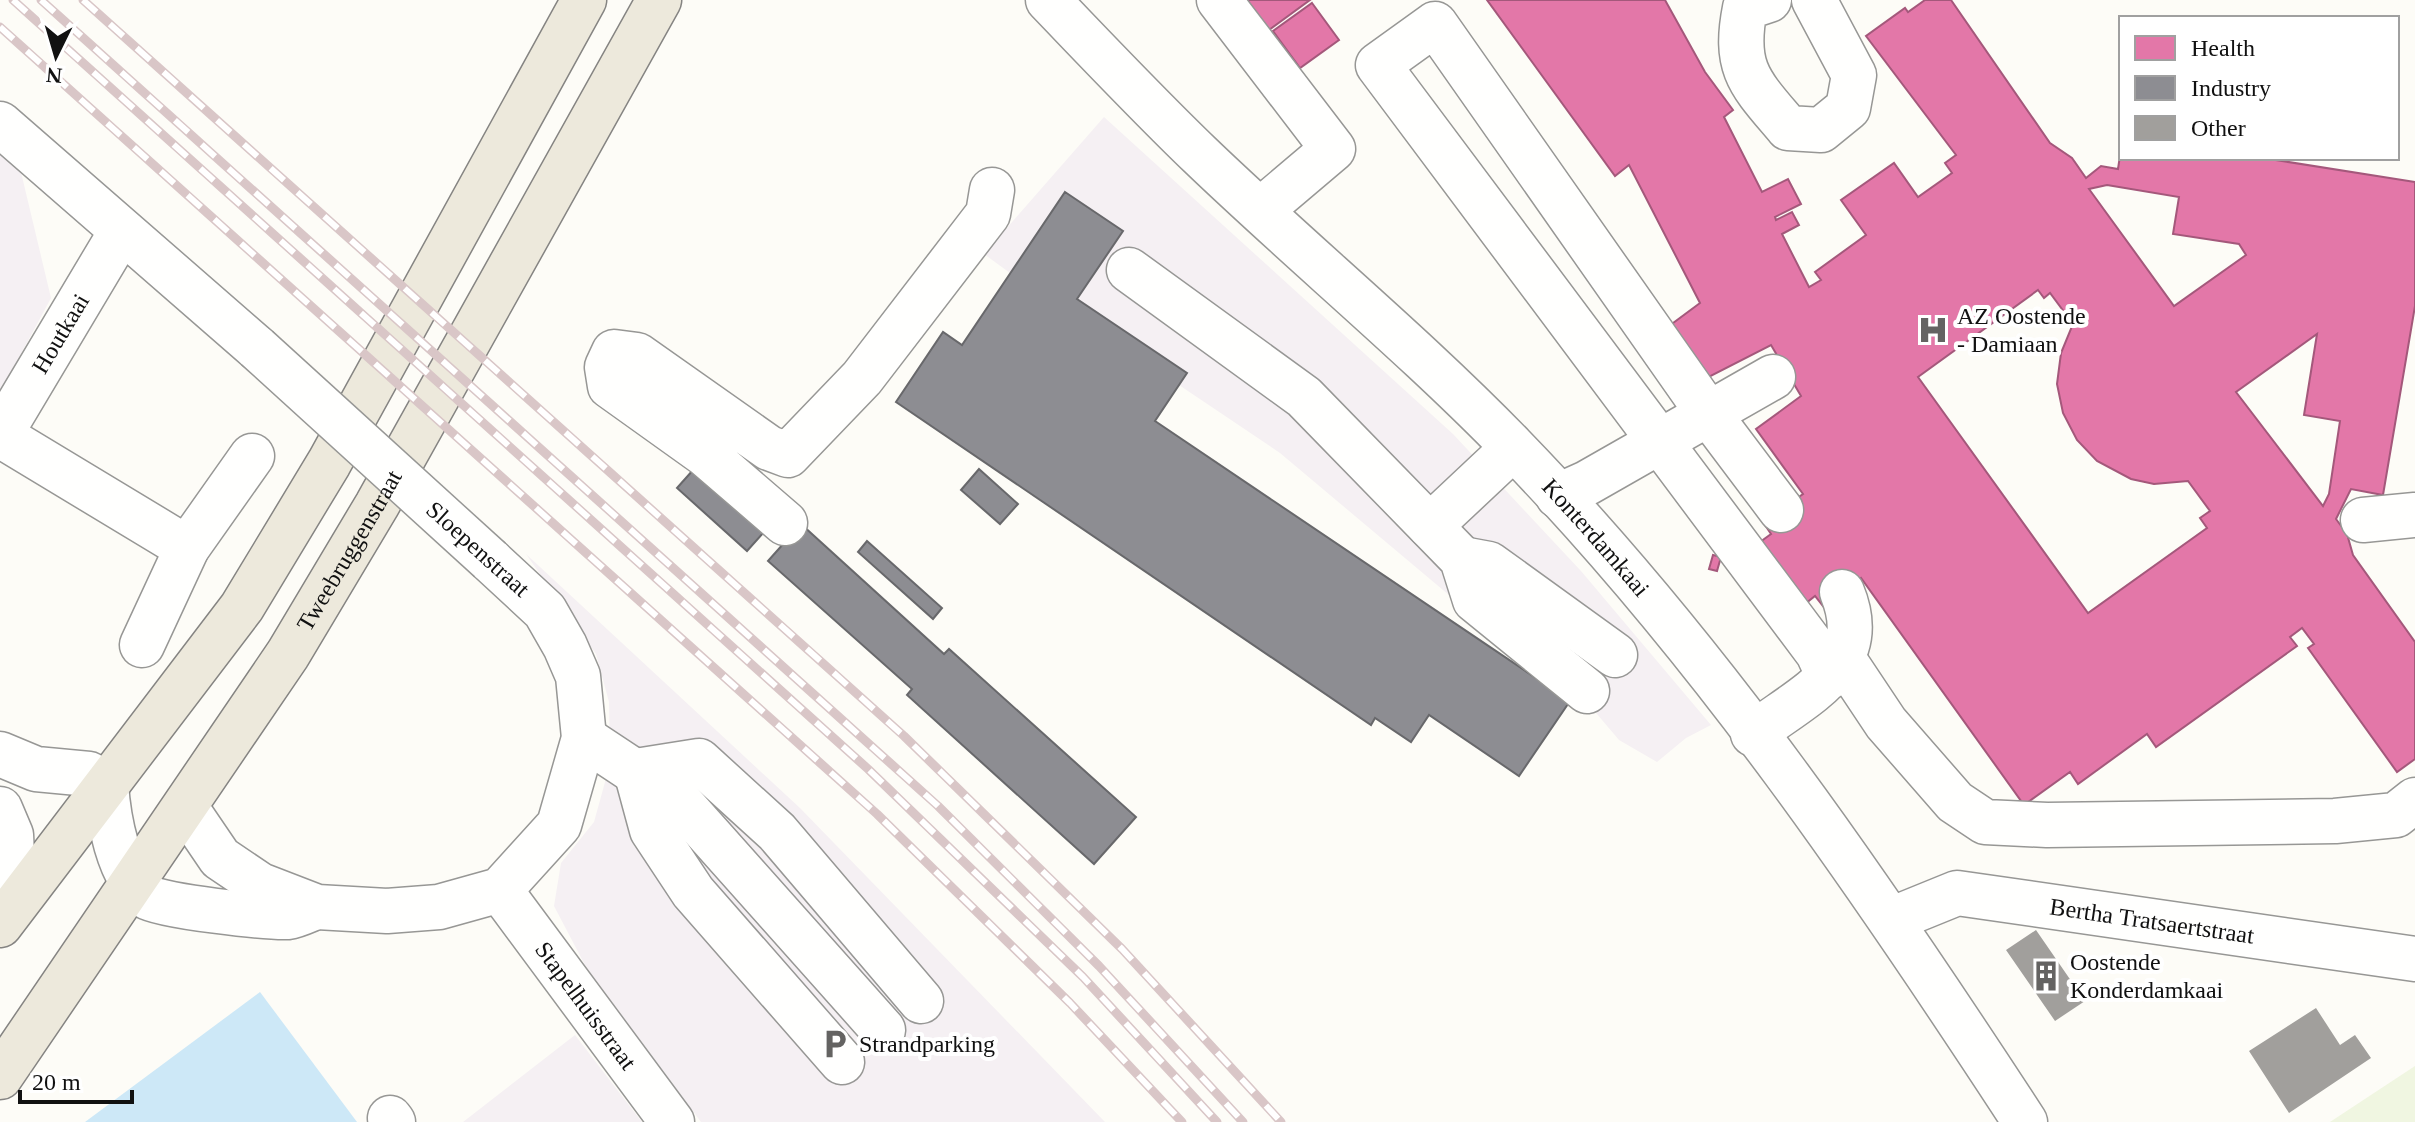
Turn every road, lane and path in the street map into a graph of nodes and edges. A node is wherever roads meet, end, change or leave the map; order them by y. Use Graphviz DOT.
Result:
graph roads {
  1 [pos="584,0"];
  2 [pos="659,0"];
  3 [pos="1048,0"];
  4 [pos="1219,0"];
  5 [pos="1769,0"];
  6 [pos="1814,0"];
  7 [pos="1067,16"];
  8 [pos="0,124"];
  9 [pos="992,190"];
  10 [pos="1261,210"];
  11 [pos="1575,222"];
  12 [pos="121,232"];
  13 [pos="1522,259"];
  14 [pos="1129,270"];
  15 [pos="1773,377"];
  16 [pos="1708,413"];
  17 [pos="0,435"];
  18 [pos="1661,441"];
  19 [pos="1513,448"];
  20 [pos="252,456"];
  21 [pos="1558,496"];
  22 [pos="1781,510"];
  23 [pos="2415,515"];
  24 [pos="2363,520"];
  25 [pos="785,523"];
  26 [pos="1430,526"];
  27 [pos="187,548"];
  28 [pos="1462,559"];
  29 [pos="1842,592"];
  30 [pos="142,645"];
  31 [pos="1615,655"];
  32 [pos="1836,668"];
  33 [pos="1587,691"];
  34 [pos="1753,734"];
  35 [pos="584,738"];
  36 [pos="0,754"];
  37 [pos="636,771"];
  38 [pos="106,784"];
  39 [pos="2415,800"];
  40 [pos="186,808"];
  41 [pos="0,809"];
  42 [pos="134,882"];
  43 [pos="500,890"];
  44 [pos="317,907"];
  45 [pos="12,909"];
  46 [pos="1893,919"];
  47 [pos="2415,959"];
  48 [pos="921,1001"];
  49 [pos="883,1030"];
  50 [pos="842,1062"];
  51 [pos="0,1077"];
  52 [pos="672,1122"];
  53 [pos="2025,1122"];
  1 -- 38 [label="main road"];
  2 -- 40 [label="main road, Tweebruggenstraat"];
  3 -- 7 [label="street, Konterdamkaai"];
  4 -- 10 [label="street"];
  5 -- 6 [label="street"];
  7 -- 10 [label="street, Konterdamkaai"];
  8 -- 12 [label="street, Sloepenstraat"];
  9 -- 25 [label="street"];
  10 -- 19 [label="street, Konterdamkaai"];
  11 -- 13 [label="street"];
  11 -- 13 [label="street"];
  11 -- 16 [label="street"];
  12 -- 17 [label="street, Houtkaai"];
  12 -- 35 [label="street, Sloepenstraat, bridge"];
  13 -- 18 [label="street"];
  14 -- 26 [label="street"];
  15 -- 16 [label="street"];
  16 -- 18 [label="street"];
  16 -- 22 [label="street"];
  17 -- 27 [label="street"];
  18 -- 21 [label="street"];
  18 -- 32 [label="street"];
  19 -- 21 [label="street, Konterdamkaai"];
  19 -- 26 [label="street"];
  20 -- 27 [label="street"];
  21 -- 34 [label="street, Konterdamkaai"];
  23 -- 24 [label="street"];
  26 -- 28 [label="street"];
  27 -- 30 [label="street"];
  28 -- 31 [label="street"];
  28 -- 33 [label="street"];
  29 -- 32 [label="street"];
  32 -- 34 [label="street"];
  32 -- 39 [label="street"];
  34 -- 46 [label="street, Konterdamkaai"];
  35 -- 37 [label="street"];
  35 -- 43 [label="street, Sloepenstraat"];
  36 -- 38 [label="street"];
  37 -- 48 [label="street"];
  37 -- 49 [label="street"];
  37 -- 50 [label="street"];
  38 -- 42 [label="street"];
  38 -- 45 [label="main road"];
  40 -- 42 [label="main road, Tweebruggenstraat"];
  40 -- 44 [label="street"];
  41 -- 45 [label="street"];
  42 -- 44 [label="street"];
  42 -- 51 [label="main road, Tweebruggenstraat"];
  43 -- 44 [label="street"];
  43 -- 52 [label="street, Stapelhuisstraat"];
  46 -- 47 [label="street, Bertha Tratsaertstraat"];
  46 -- 53 [label="street, Konterdamkaai"];
}
